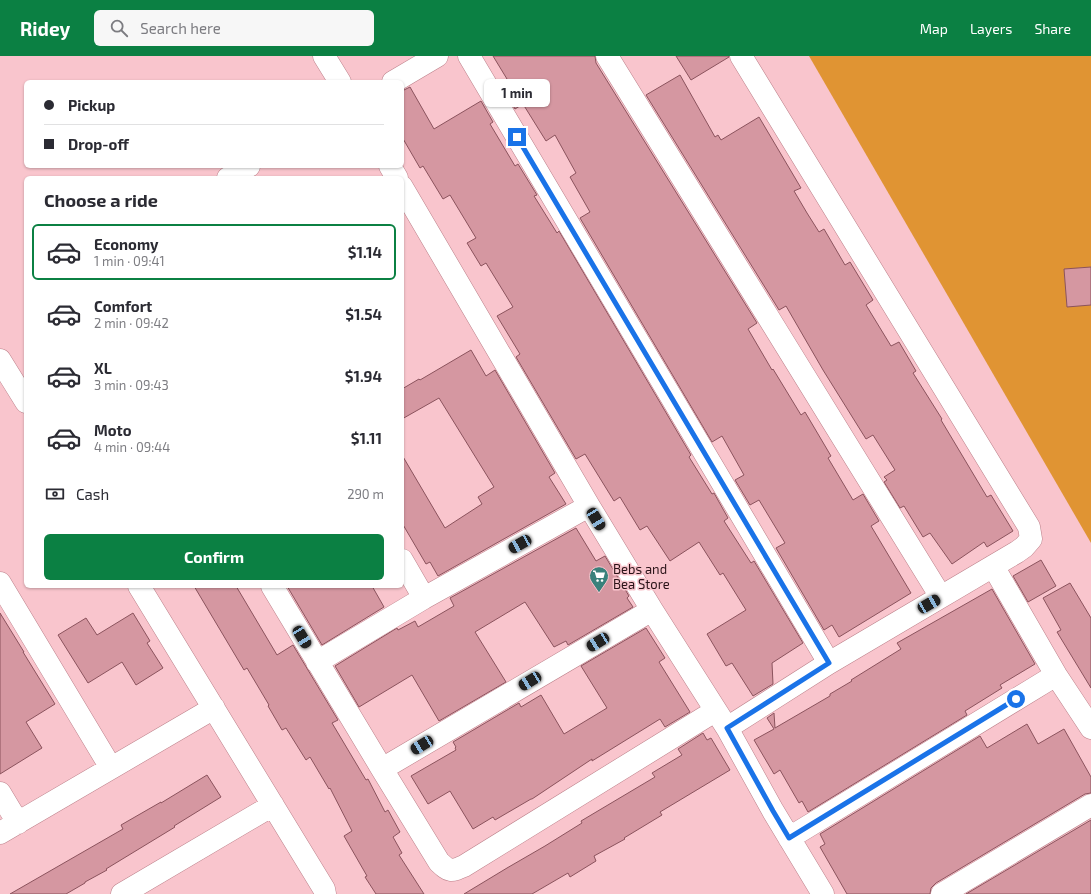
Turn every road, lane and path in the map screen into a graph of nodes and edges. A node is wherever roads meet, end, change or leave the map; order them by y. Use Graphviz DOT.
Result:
graph roads {
  1 [pos="324,56"];
  2 [pos="438,56"];
  3 [pos="469,56"];
  4 [pos="607,56"];
  5 [pos="741,56"];
  6 [pos="339,80"];
  7 [pos="396,80"];
  8 [pos="246,168"];
  9 [pos="232,176"];
  10 [pos="404,190"];
  11 [pos="0,360"];
  12 [pos="24,399"];
  13 [pos="589,506"];
  14 [pos="404,563"];
  15 [pos="993,566"];
  16 [pos="0,583"];
  17 [pos="140,588"];
  18 [pos="273,588"];
  19 [pos="941,597"];
  20 [pos="424,598"];
  21 [pos="652,610"];
  22 [pos="318,662"];
  23 [pos="829,663"];
  24 [pos="1056,675"];
  25 [pos="214,708"];
  26 [pos="721,719"];
  27 [pos="1091,728"];
  28 [pos="111,768"];
  29 [pos="382,769"];
  30 [pos="0,793"];
  31 [pos="273,805"];
  32 [pos="1091,805"];
  33 [pos="9,828"];
  34 [pos="789,838"];
  35 [pos="122,894"];
  36 [pos="325,894"];
  37 [pos="823,894"];
  38 [pos="942,894"];
  1 -- 6 [label="street"];
  2 -- 7 [label="street"];
  3 -- 23 [label="street"];
  4 -- 19 [label="street"];
  5 -- 15 [label="street"];
  8 -- 9 [label="street"];
  10 -- 13 [label="street"];
  11 -- 12 [label="street"];
  13 -- 20 [label="street"];
  13 -- 21 [label="street"];
  14 -- 20 [label="street"];
  15 -- 19 [label="street"];
  15 -- 24 [label="street"];
  16 -- 28 [label="street"];
  17 -- 25 [label="street"];
  18 -- 22 [label="street"];
  19 -- 23 [label="street"];
  20 -- 22 [label="street"];
  21 -- 26 [label="street"];
  21 -- 29 [label="street"];
  22 -- 29 [label="street"];
  23 -- 26 [label="street"];
  24 -- 27 [label="street"];
  24 -- 34 [label="street"];
  25 -- 28 [label="street"];
  25 -- 31 [label="street"];
  26 -- 29 [label="street"];
  26 -- 34 [label="street"];
  28 -- 33 [label="street"];
  30 -- 33 [label="street"];
  31 -- 35 [label="street"];
  31 -- 36 [label="street"];
  32 -- 38 [label="street"];
  34 -- 37 [label="street"];
}
